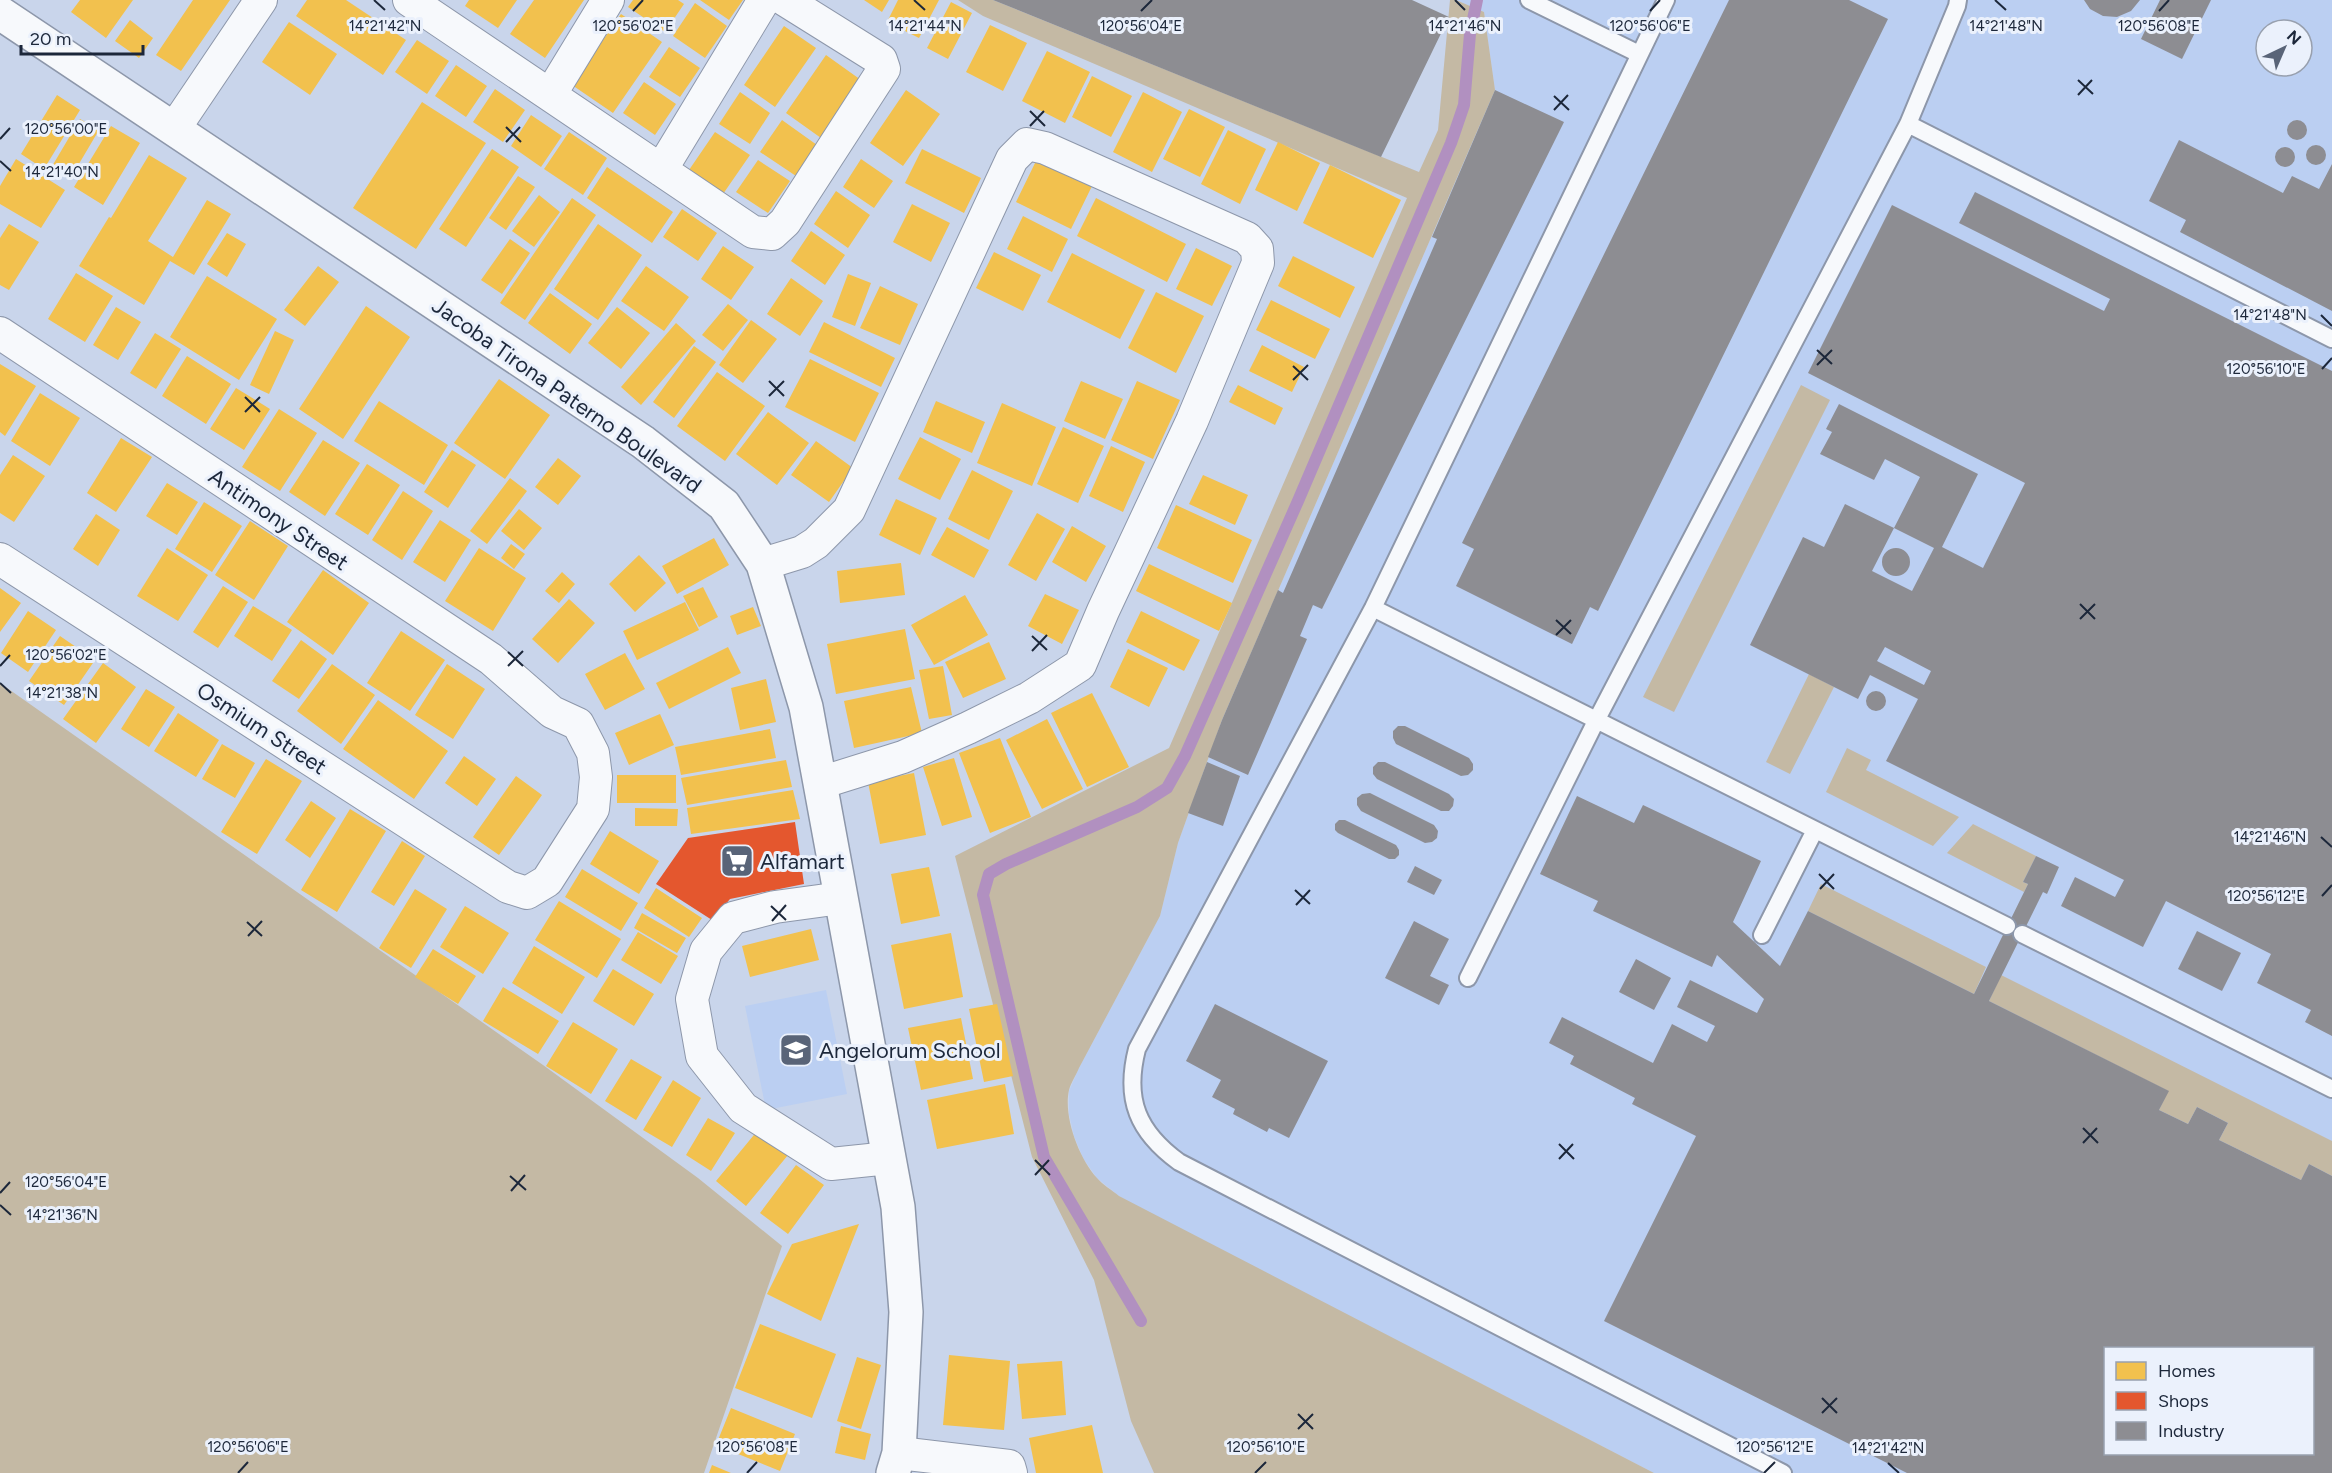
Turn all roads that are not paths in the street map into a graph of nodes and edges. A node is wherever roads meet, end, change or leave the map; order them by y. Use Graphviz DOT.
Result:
graph roads {
  1 [pos="261,0"];
  2 [pos="608,0"];
  3 [pos="765,0"];
  4 [pos="785,0"];
  5 [pos="1529,0"];
  6 [pos="1666,0"];
  7 [pos="1958,0"];
  8 [pos="427,5"];
  9 [pos="0,13"];
  10 [pos="1639,54"];
  11 [pos="550,95"];
  12 [pos="1908,124"];
  13 [pos="174,129"];
  14 [pos="661,170"];
  15 [pos="0,333"];
  16 [pos="2332,339"];
  17 [pos="0,559"];
  18 [pos="763,564"];
  19 [pos="1372,608"];
  20 [pos="1596,721"];
  21 [pos="820,783"];
  22 [pos="1815,830"];
  23 [pos="527,893"];
  24 [pos="841,898"];
  25 [pos="2007,926"];
  26 [pos="2022,934"];
  27 [pos="1762,935"];
  28 [pos="1468,978"];
  29 [pos="2332,1089"];
  30 [pos="889,1158"];
  31 [pos="896,1463"];
  32 [pos="1011,1473"];
  33 [pos="1783,1473"];
  1 -- 13 [label="street"];
  2 -- 11 [label="street"];
  3 -- 14 [label="street"];
  4 -- 14 [label="street"];
  5 -- 10 [label="lane"];
  6 -- 10 [label="lane"];
  7 -- 12 [label="lane"];
  8 -- 11 [label="street"];
  9 -- 13 [label="street, Jacoba Tirona Paterno Boulevard"];
  10 -- 19 [label="lane"];
  11 -- 14 [label="street"];
  12 -- 16 [label="lane"];
  12 -- 20 [label="lane"];
  13 -- 18 [label="street, Jacoba Tirona Paterno Boulevard"];
  15 -- 23 [label="street, Antimony Street"];
  17 -- 23 [label="street, Osmium Street"];
  18 -- 21 [label="street, Jacoba Tirona Paterno Boulevard"];
  18 -- 21 [label="street"];
  19 -- 20 [label="lane"];
  19 -- 33 [label="lane"];
  20 -- 22 [label="lane"];
  20 -- 28 [label="lane"];
  21 -- 24 [label="street, Jacoba Tirona Paterno Boulevard"];
  22 -- 25 [label="lane"];
  22 -- 27 [label="lane"];
  24 -- 30 [label="street, Jacoba Tirona Paterno Boulevard"];
  24 -- 30 [label="street"];
  26 -- 29 [label="lane"];
  30 -- 31 [label="street, Jacoba Tirona Paterno Boulevard"];
  31 -- 32 [label="street"];
}
